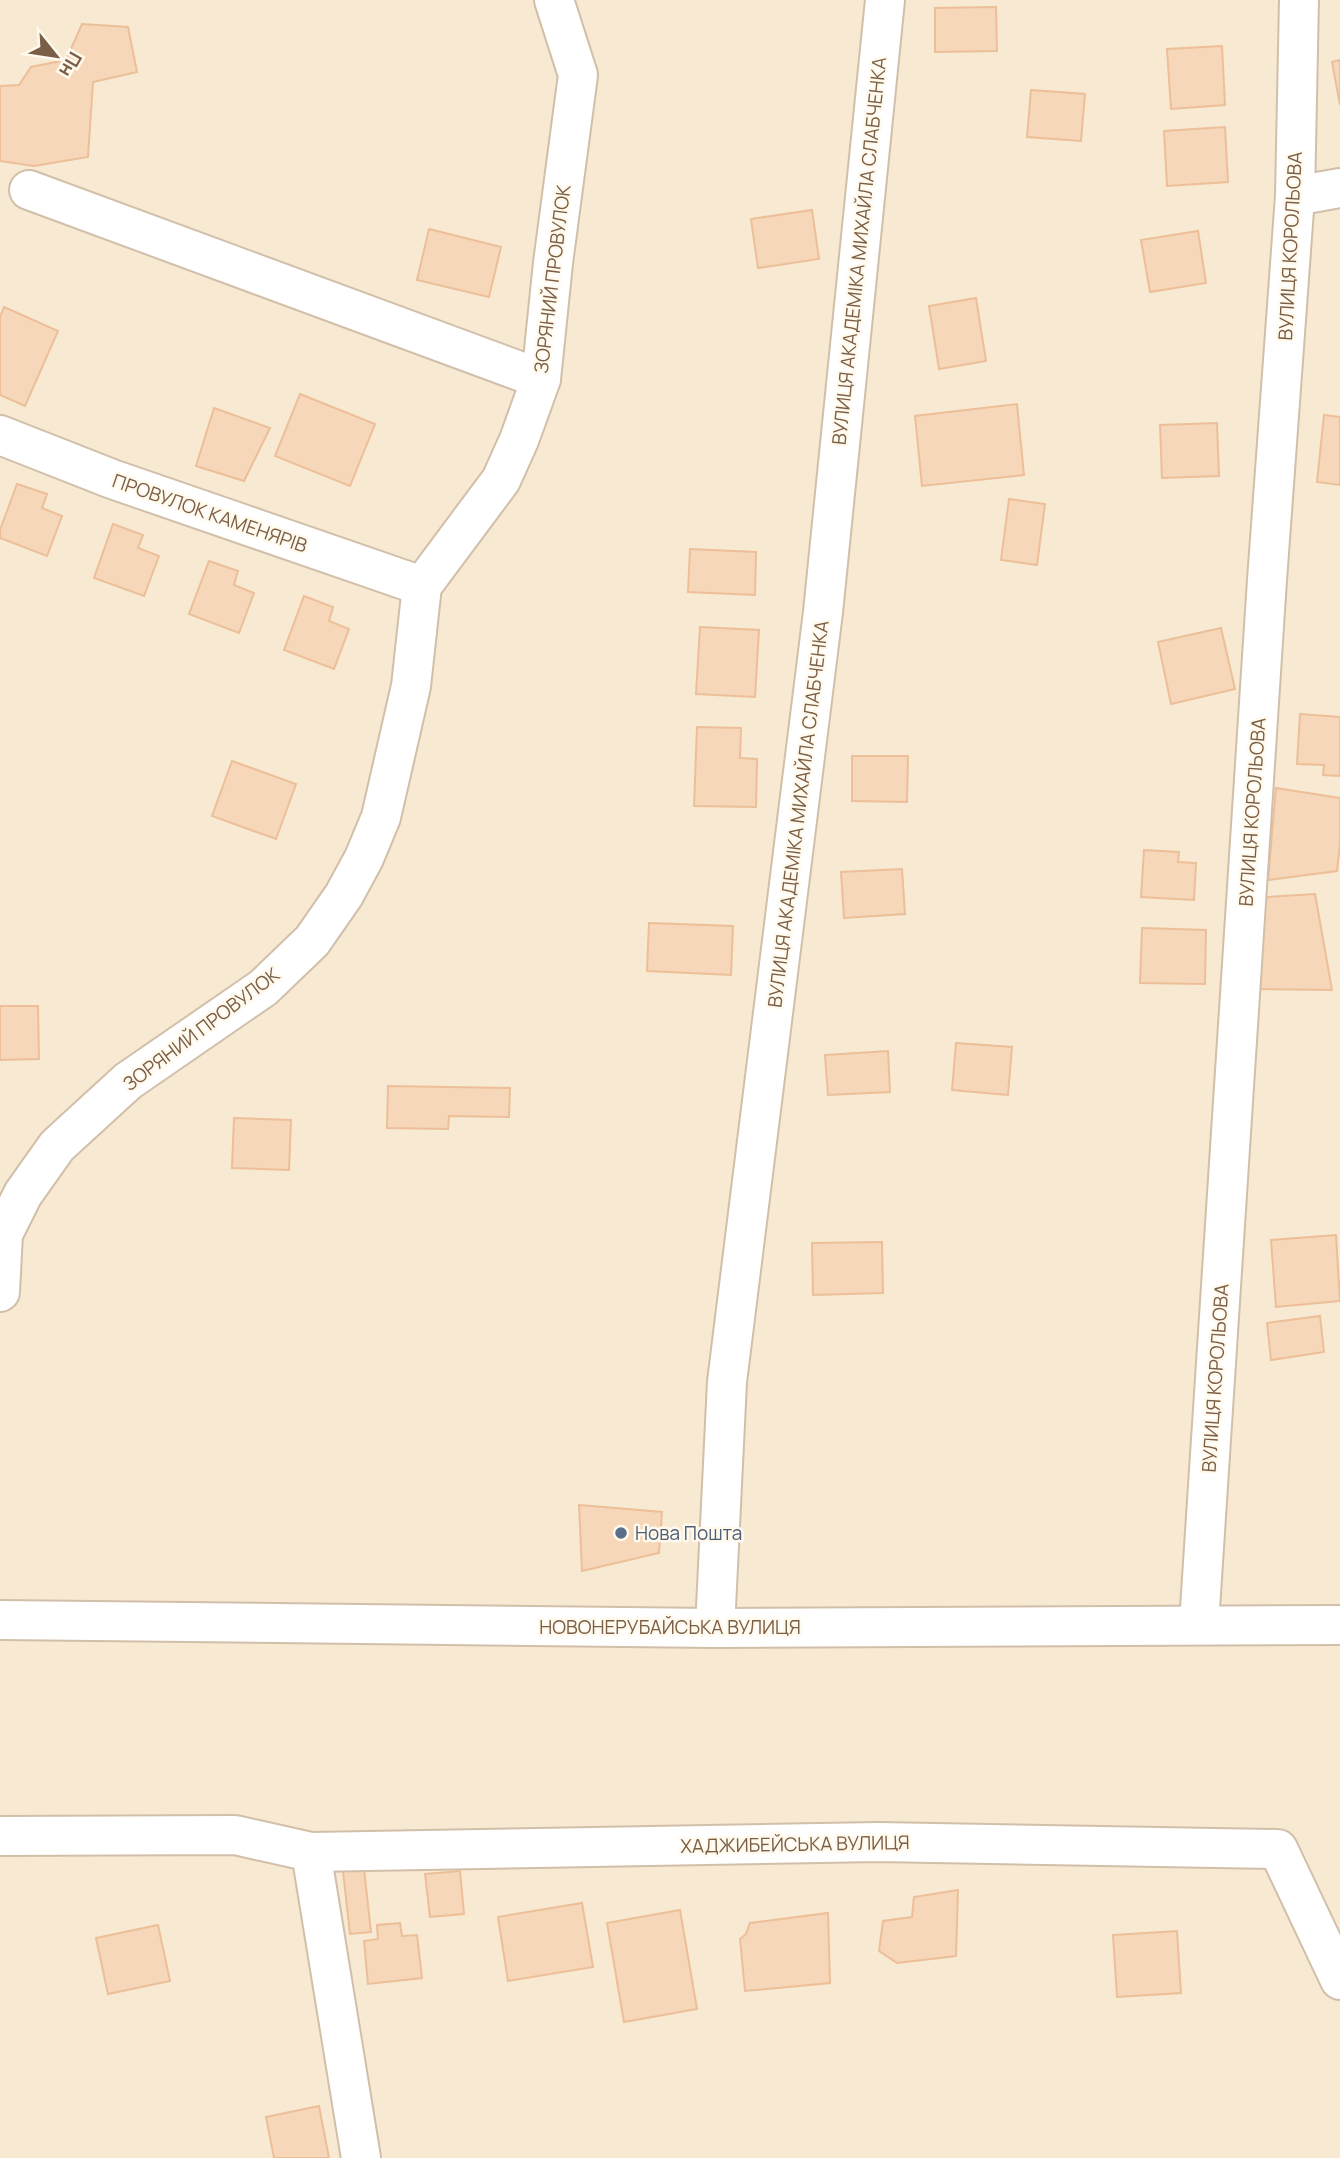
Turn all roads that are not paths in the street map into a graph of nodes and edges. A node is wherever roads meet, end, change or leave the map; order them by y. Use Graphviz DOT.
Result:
graph roads {
  1 [pos="554,0"];
  2 [pos="885,0"];
  3 [pos="1299,0"];
  4 [pos="1340,188"];
  5 [pos="29,190"];
  6 [pos="1294,196"];
  7 [pos="541,379"];
  8 [pos="0,435"];
  9 [pos="422,586"];
  10 [pos="2,1232"];
  11 [pos="0,1293"];
  12 [pos="0,1620"];
  13 [pos="1199,1624"];
  14 [pos="1340,1625"];
  15 [pos="715,1628"];
  16 [pos="0,1836"];
  17 [pos="311,1852"];
  18 [pos="1340,1980"];
  19 [pos="362,2158"];
  1 -- 7 [label="street, ЗОРЯНИЙ ПРОВУЛОК"];
  2 -- 15 [label="street, ВУЛИЦЯ АКАДЕМІКА МИХАЙЛА СЛАБЧЕНКА"];
  3 -- 6 [label="street, ВУЛИЦЯ КОРОЛЬОВА"];
  4 -- 6 [label="street"];
  5 -- 7 [label="street"];
  6 -- 13 [label="street, ВУЛИЦЯ КОРОЛЬОВА"];
  7 -- 9 [label="street, ЗОРЯНИЙ ПРОВУЛОК"];
  8 -- 9 [label="street, ПРОВУЛОК КАМЕНЯРІВ"];
  9 -- 10 [label="street, ЗОРЯНИЙ ПРОВУЛОК"];
  10 -- 11 [label="street, ЗОРЯНИЙ ПРОВУЛОК"];
  12 -- 15 [label="street, НОВОНЕРУБАЙСЬКА ВУЛИЦЯ"];
  13 -- 14 [label="street, НОВОНЕРУБАЙСЬКА ВУЛИЦЯ"];
  13 -- 15 [label="street, НОВОНЕРУБАЙСЬКА ВУЛИЦЯ"];
  16 -- 17 [label="street, ХАДЖИБЕЙСЬКА ВУЛИЦЯ"];
  17 -- 18 [label="street, ХАДЖИБЕЙСЬКА ВУЛИЦЯ"];
  17 -- 19 [label="street"];
}
